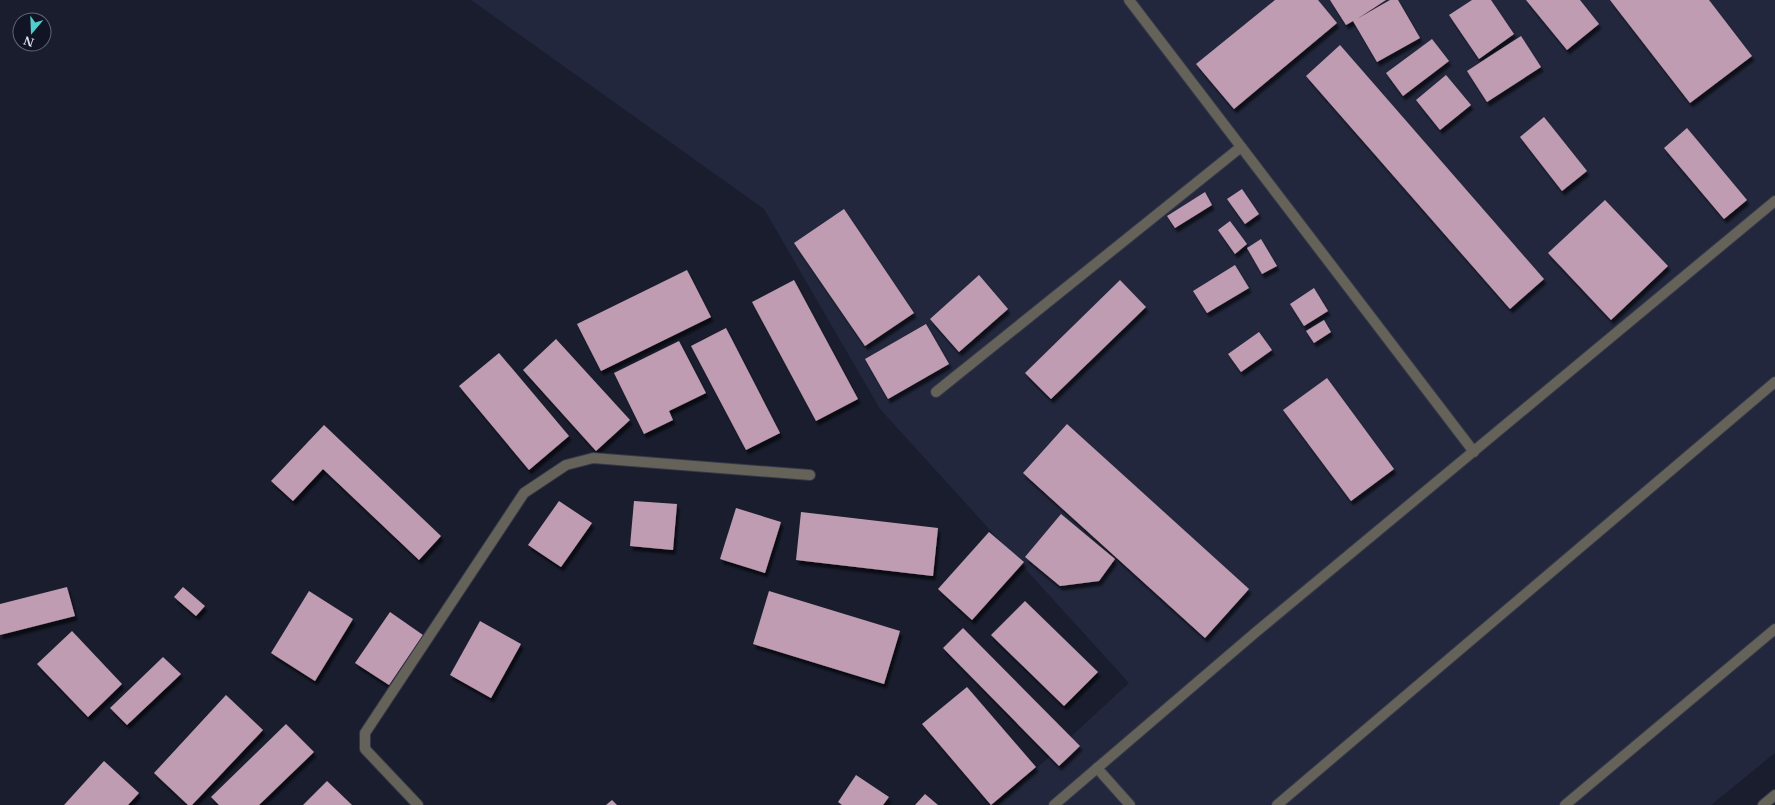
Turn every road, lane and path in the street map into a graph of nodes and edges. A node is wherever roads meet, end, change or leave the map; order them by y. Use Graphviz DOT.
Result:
graph roads {
  1 [pos="1129,0"];
  2 [pos="1241,147"];
  3 [pos="1775,201"];
  4 [pos="1775,382"];
  5 [pos="936,392"];
  6 [pos="1474,452"];
  7 [pos="810,475"];
  8 [pos="1775,629"];
  9 [pos="1097,768"];
  10 [pos="1775,795"];
  11 [pos="418,805"];
  12 [pos="1054,805"];
  13 [pos="1130,805"];
  14 [pos="1277,805"];
  15 [pos="1565,805"];
  16 [pos="1763,805"];
  1 -- 2 [label="street"];
  2 -- 5 [label="street"];
  2 -- 6 [label="street"];
  3 -- 6 [label="street"];
  4 -- 14 [label="street"];
  6 -- 9 [label="street"];
  7 -- 11 [label="street"];
  8 -- 15 [label="street"];
  9 -- 12 [label="street"];
  9 -- 13 [label="street"];
  10 -- 16 [label="street"];
}
